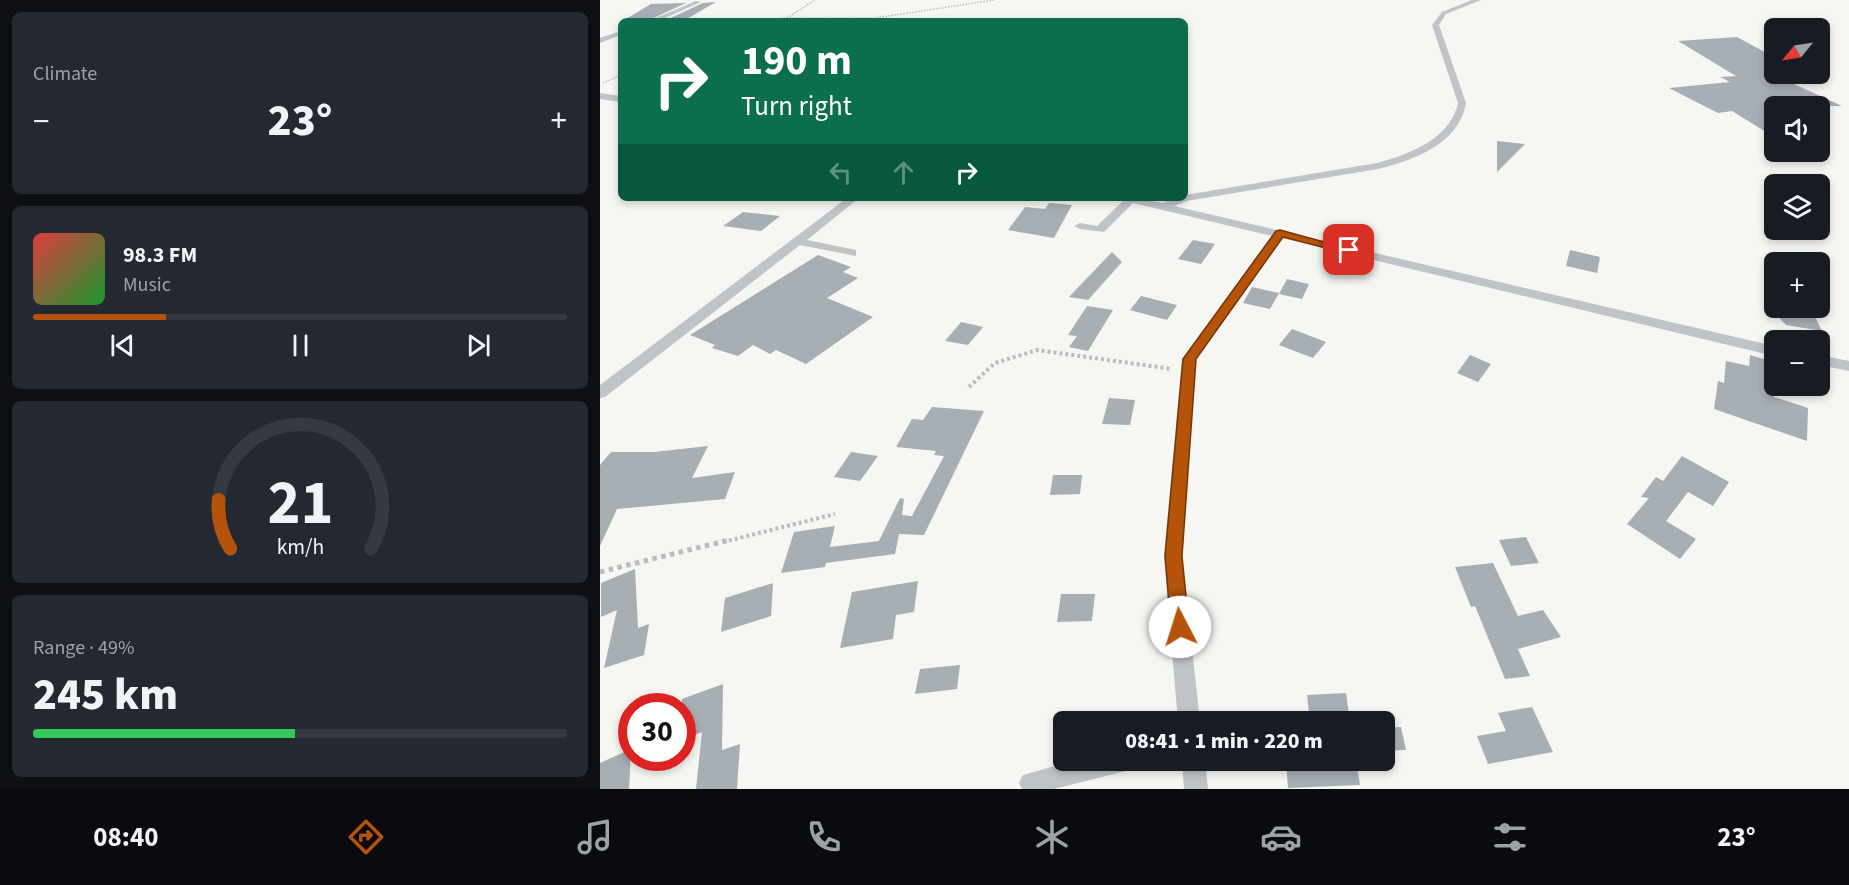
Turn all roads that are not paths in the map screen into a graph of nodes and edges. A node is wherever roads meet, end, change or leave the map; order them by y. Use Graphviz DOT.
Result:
graph roads {
  1 [pos="1478,0"];
  2 [pos="698,2"];
  3 [pos="659,18"];
  4 [pos="618,34"];
  5 [pos="600,41"];
  6 [pos="600,96"];
  7 [pos="618,99"];
  8 [pos="1188,198"];
  9 [pos="850,201"];
  10 [pos="1126,201"];
  11 [pos="1138,201"];
  12 [pos="1177,201"];
  13 [pos="1164,206"];
  14 [pos="1080,226"];
  15 [pos="1280,233"];
  16 [pos="798,242"];
  17 [pos="852,253"];
  18 [pos="1764,349"];
  19 [pos="1830,362"];
  20 [pos="1849,366"];
  21 [pos="600,393"];
  22 [pos="1188,711"];
  23 [pos="1081,771"];
  24 [pos="1194,771"];
  25 [pos="1031,783"];
  26 [pos="1196,789"];
  1 -- 8 [label="street"];
  2 -- 3 [label="street"];
  4 -- 5 [label="street"];
  6 -- 7 [label="street"];
  9 -- 16 [label="street"];
  10 -- 14 [label="street"];
  11 -- 13 [label="street"];
  12 -- 13 [label="street"];
  13 -- 15 [label="street"];
  15 -- 18 [label="street"];
  15 -- 22 [label="street"];
  16 -- 17 [label="street"];
  16 -- 21 [label="street"];
  19 -- 20 [label="street"];
  23 -- 25 [label="street"];
  24 -- 26 [label="street"];
}
